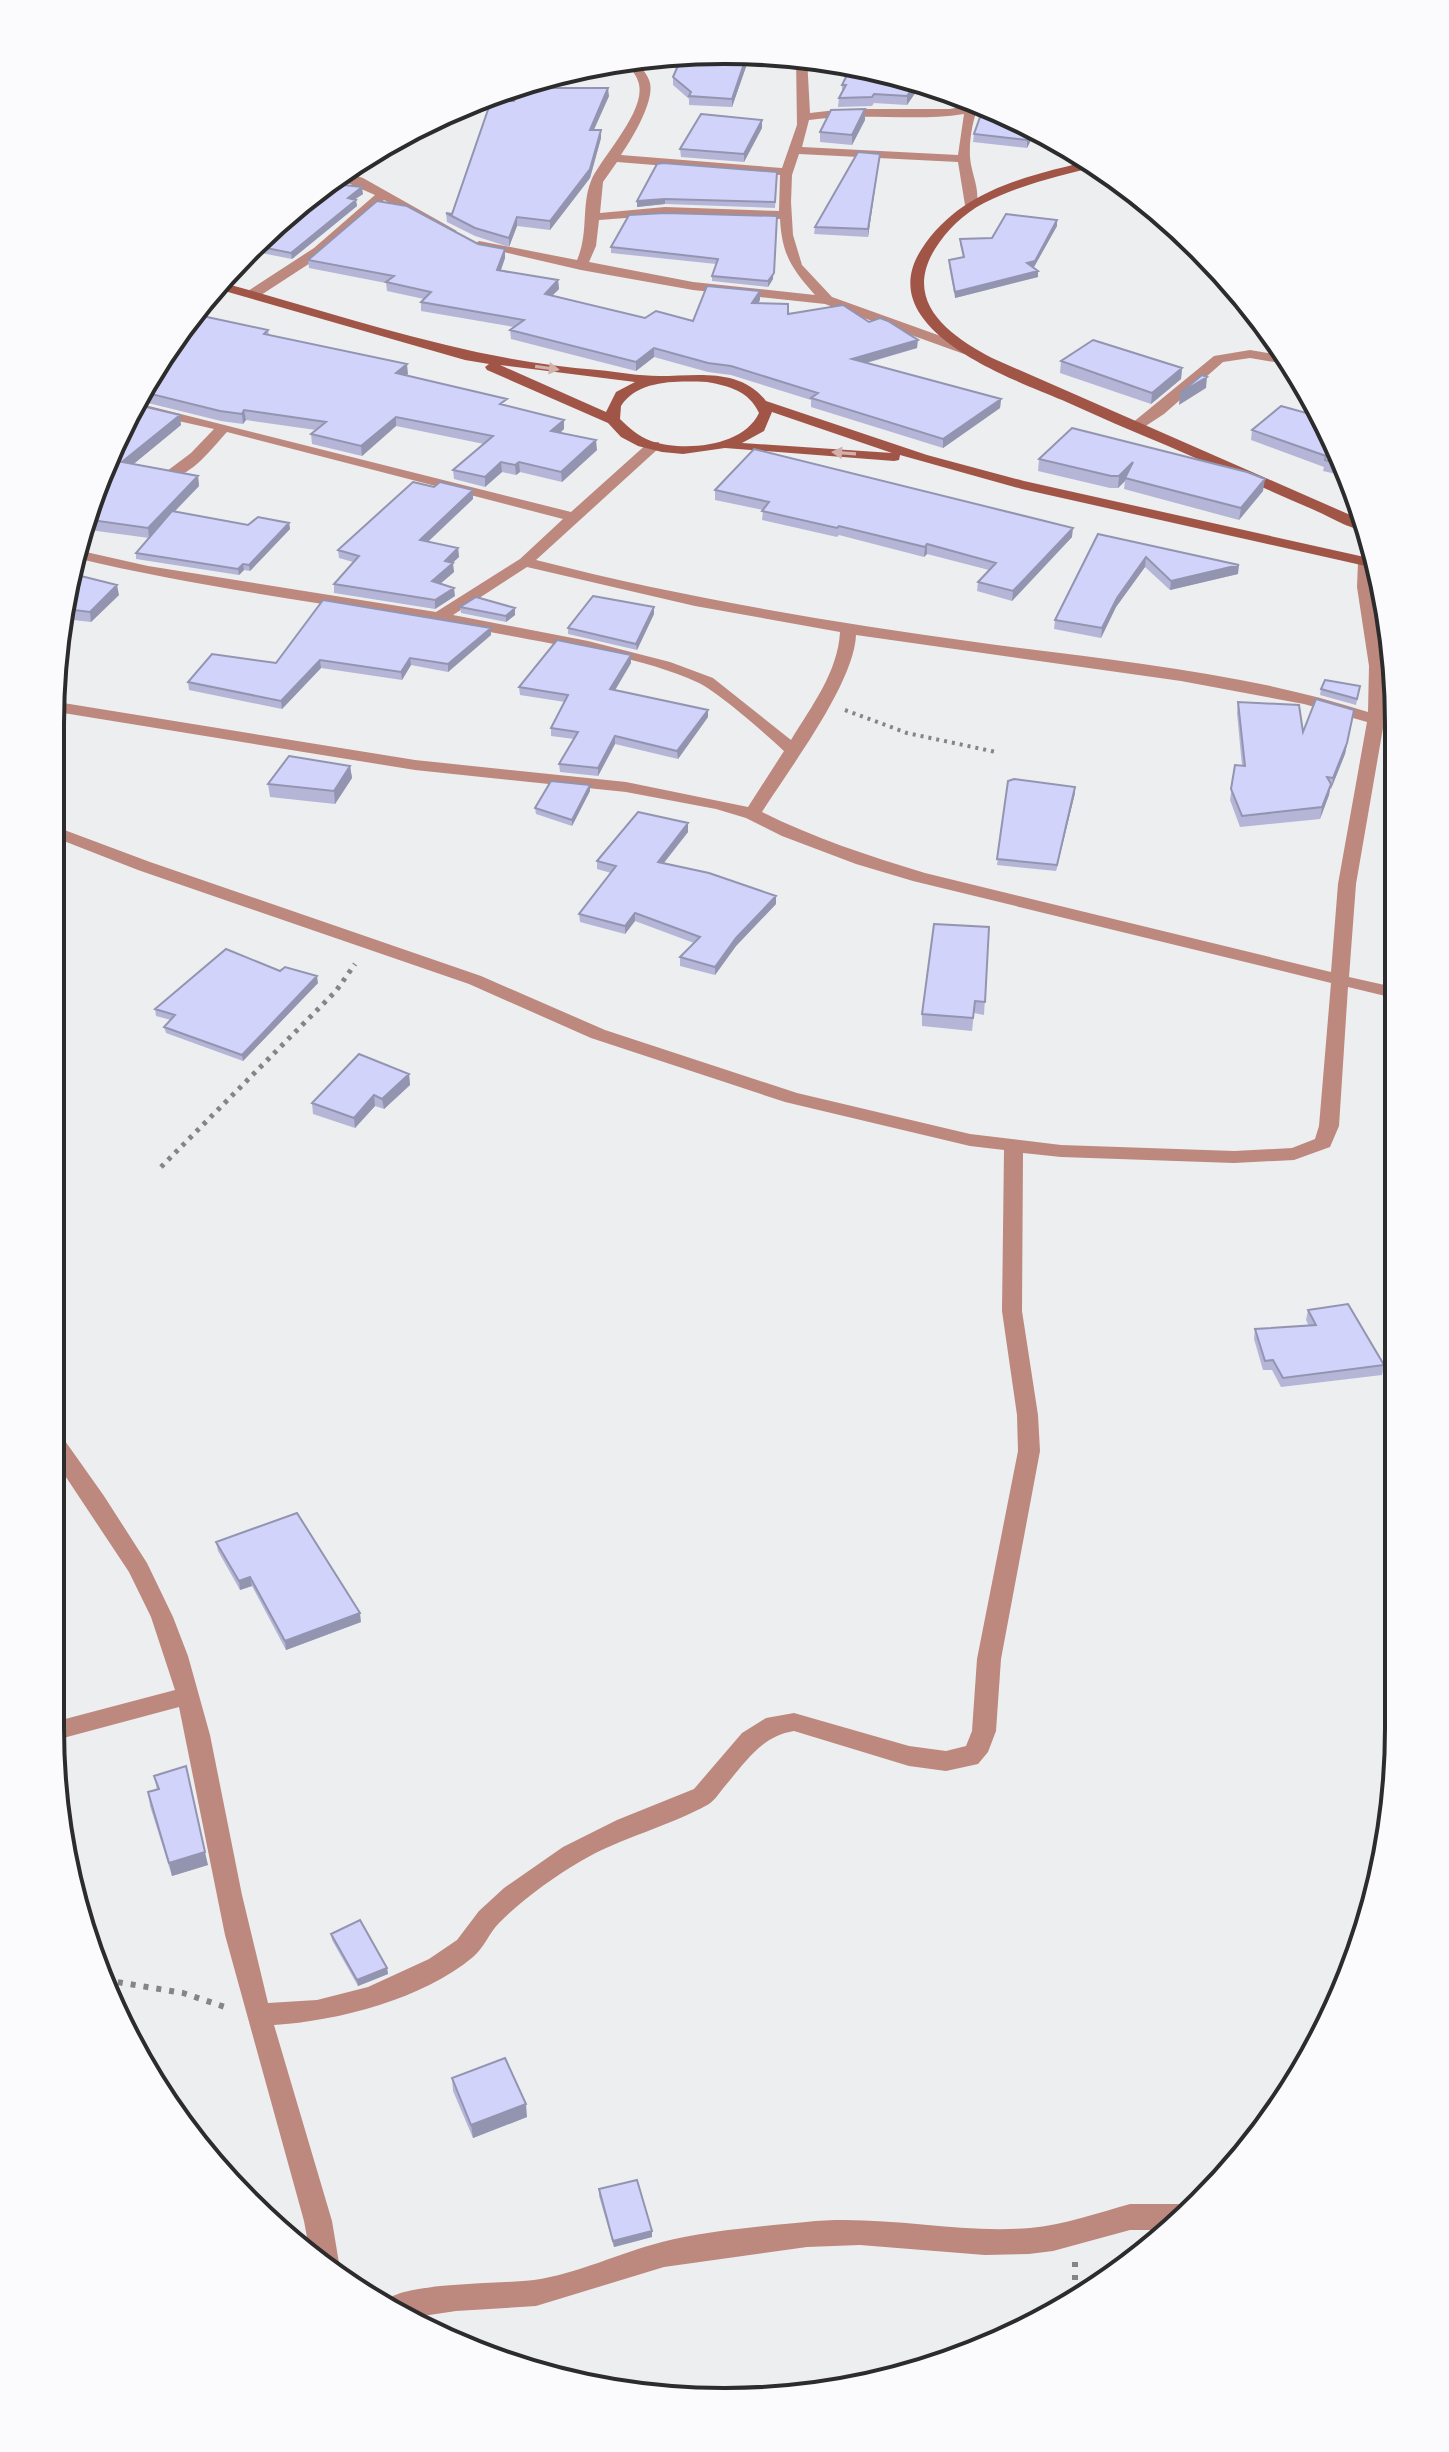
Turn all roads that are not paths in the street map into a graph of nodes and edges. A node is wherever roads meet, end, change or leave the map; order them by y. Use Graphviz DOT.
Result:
graph roads {
  1 [pos="801,69"];
  2 [pos="638,70"];
  3 [pos="958,107"];
  4 [pos="970,111"];
  5 [pos="803,118"];
  6 [pos="793,150"];
  7 [pos="614,158"];
  8 [pos="964,159"];
  9 [pos="1079,168"];
  10 [pos="787,172"];
  11 [pos="351,180"];
  12 [pos="383,194"];
  13 [pos="971,205"];
  14 [pos="786,215"];
  15 [pos="591,217"];
  16 [pos="581,266"];
  17 [pos="229,288"];
  18 [pos="253,294"];
  19 [pos="827,300"];
  20 [pos="969,351"];
  21 [pos="470,357"];
  22 [pos="1274,358"];
  23 [pos="654,379"];
  24 [pos="763,404"];
  25 [pos="144,409"];
  26 [pos="613,420"];
  27 [pos="224,427"];
  28 [pos="1133,428"];
  29 [pos="654,445"];
  30 [pos="722,446"];
  31 [pos="922,458"];
  32 [pos="172,474"];
  33 [pos="575,518"];
  34 [pos="1353,521"];
  35 [pos="86,556"];
  36 [pos="525,562"];
  37 [pos="1364,562"];
  38 [pos="1368,578"];
  39 [pos="439,617"];
  40 [pos="848,629"];
  41 [pos="64,708"];
  42 [pos="1376,719"];
  43 [pos="1385,723"];
  44 [pos="792,751"];
  45 [pos="752,814"];
  46 [pos="64,835"];
  47 [pos="1340,980"];
  48 [pos="1385,991"];
  49 [pos="1013,1145"];
  50 [pos="64,1456"];
  51 [pos="189,1695"];
  52 [pos="64,1729"];
  53 [pos="258,2013"];
  54 [pos="1168,2217"];
  55 [pos="323,2253"];
  56 [pos="405,2306"];
  1 -- 5 [label="street"];
  2 -- 7 [label="street"];
  3 -- 5 [label="street"];
  4 -- 8 [label="street"];
  5 -- 6 [label="street"];
  6 -- 8 [label="street"];
  6 -- 10 [label="street"];
  7 -- 10 [label="street"];
  7 -- 15 [label="street"];
  8 -- 13 [label="street"];
  9 -- 13 [label="main road"];
  10 -- 14 [label="street"];
  11 -- 12 [label="street"];
  12 -- 16 [label="street"];
  12 -- 18 [label="street"];
  13 -- 20 [label="main road"];
  14 -- 15 [label="street"];
  14 -- 19 [label="street"];
  15 -- 16 [label="street"];
  16 -- 19 [label="street"];
  17 -- 18 [label="main road"];
  18 -- 21 [label="main road"];
  19 -- 20 [label="street"];
  20 -- 28 [label="main road"];
  21 -- 23 [label="main road, one-way"];
  21 -- 26 [label="main road"];
  22 -- 28 [label="street"];
  23 -- 24 [label="main road"];
  23 -- 26 [label="main road"];
  24 -- 30 [label="main road"];
  24 -- 31 [label="main road"];
  25 -- 27 [label="street"];
  26 -- 29 [label="main road"];
  27 -- 32 [label="street"];
  27 -- 33 [label="street"];
  28 -- 34 [label="main road"];
  29 -- 30 [label="main road"];
  29 -- 33 [label="street"];
  31 -- 30 [label="main road, one-way"];
  31 -- 37 [label="main road"];
  33 -- 36 [label="street"];
  35 -- 39 [label="street"];
  36 -- 39 [label="street"];
  36 -- 40 [label="street"];
  38 -- 42 [label="street"];
  39 -- 44 [label="street"];
  40 -- 42 [label="street"];
  40 -- 44 [label="street"];
  41 -- 45 [label="street"];
  42 -- 43 [label="street"];
  42 -- 47 [label="street"];
  44 -- 45 [label="street"];
  45 -- 47 [label="street"];
  46 -- 49 [label="street"];
  47 -- 48 [label="street"];
  47 -- 49 [label="street"];
  49 -- 53 [label="street"];
  50 -- 51 [label="street"];
  51 -- 52 [label="street"];
  51 -- 53 [label="street"];
  53 -- 55 [label="street"];
  54 -- 56 [label="street"];
}
